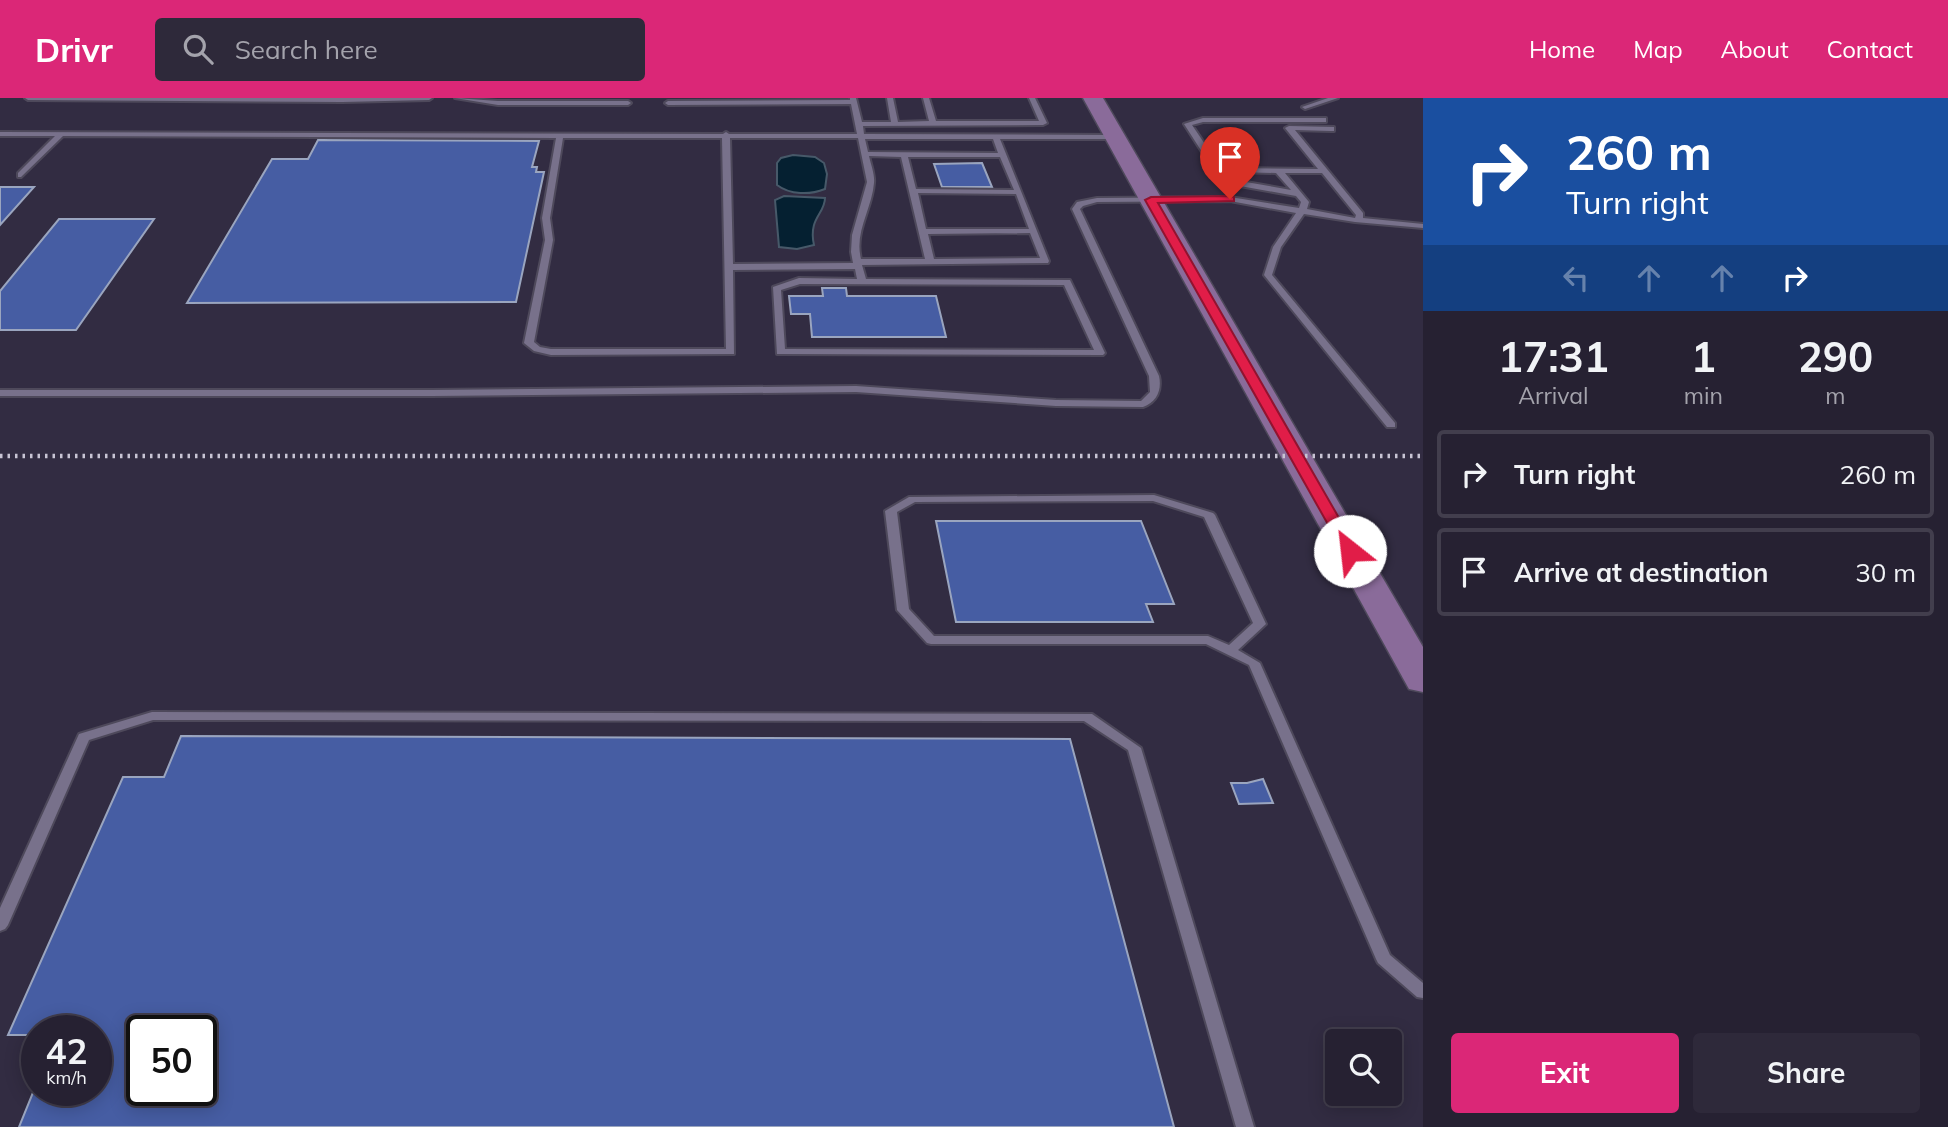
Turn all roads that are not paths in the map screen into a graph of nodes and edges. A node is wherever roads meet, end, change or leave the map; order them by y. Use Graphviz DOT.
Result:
graph roads {
  1 [pos="28,98"];
  2 [pos="429,98"];
  3 [pos="458,98"];
  4 [pos="890,98"];
  5 [pos="926,98"];
  6 [pos="1032,98"];
  7 [pos="1093,98"];
  8 [pos="1335,98"];
  9 [pos="853,100"];
  10 [pos="628,103"];
  11 [pos="668,103"];
  12 [pos="1305,107"];
  13 [pos="1323,120"];
  14 [pos="895,123"];
  15 [pos="933,123"];
  16 [pos="1001,123"];
  17 [pos="858,124"];
  18 [pos="1239,128"];
  19 [pos="1289,128"];
  20 [pos="1331,129"];
  21 [pos="0,134"];
  22 [pos="61,134"];
  23 [pos="560,134"];
  24 [pos="726,134"];
  25 [pos="996,137"];
  26 [pos="1008,137"];
  27 [pos="1114,137"];
  28 [pos="862,138"];
  29 [pos="865,154"];
  30 [pos="904,154"];
  31 [pos="1003,155"];
  32 [pos="1231,170"];
  33 [pos="1279,171"];
  34 [pos="1324,171"];
  35 [pos="21,175"];
  36 [pos="914,191"];
  37 [pos="1019,192"];
  38 [pos="1298,194"];
  39 [pos="1151,200"];
  40 [pos="1303,212"];
  41 [pos="1358,220"];
  42 [pos="1423,226"];
  43 [pos="1032,231"];
  44 [pos="923,232"];
  45 [pos="930,261"];
  46 [pos="858,264"];
  47 [pos="729,267"];
  48 [pos="862,281"];
  49 [pos="0,393"];
  50 [pos="1391,425"];
  51 [pos="1230,651"];
  52 [pos="1423,680"];
  53 [pos="0,925"];
  54 [pos="1423,992"];
  55 [pos="1245,1127"];
  1 -- 2 [label="lane"];
  3 -- 10 [label="lane"];
  4 -- 14 [label="lane"];
  5 -- 15 [label="lane"];
  6 -- 16 [label="lane"];
  7 -- 27 [label="main road"];
  8 -- 12 [label="lane"];
  9 -- 11 [label="lane"];
  9 -- 17 [label="lane"];
  13 -- 32 [label="lane"];
  14 -- 15 [label="lane"];
  14 -- 17 [label="lane"];
  15 -- 16 [label="lane"];
  16 -- 26 [label="lane"];
  17 -- 28 [label="lane"];
  18 -- 19 [label="lane"];
  19 -- 20 [label="lane"];
  19 -- 34 [label="lane"];
  21 -- 22 [label="lane"];
  22 -- 23 [label="lane"];
  22 -- 35 [label="lane"];
  23 -- 24 [label="lane"];
  23 -- 47 [label="lane"];
  24 -- 28 [label="lane"];
  24 -- 47 [label="lane"];
  25 -- 26 [label="lane"];
  25 -- 28 [label="lane"];
  25 -- 31 [label="lane"];
  26 -- 27 [label="lane"];
  27 -- 39 [label="main road"];
  28 -- 29 [label="lane"];
  29 -- 30 [label="lane"];
  29 -- 46 [label="lane"];
  30 -- 31 [label="lane"];
  30 -- 36 [label="lane"];
  31 -- 37 [label="lane"];
  32 -- 33 [label="lane"];
  32 -- 38 [label="lane"];
  33 -- 34 [label="lane"];
  33 -- 38 [label="lane"];
  34 -- 41 [label="lane"];
  36 -- 37 [label="lane"];
  36 -- 44 [label="lane"];
  37 -- 43 [label="lane"];
  38 -- 40 [label="lane"];
  39 -- 40 [label="lane"];
  39 -- 49 [label="lane"];
  39 -- 52 [label="main road"];
  40 -- 41 [label="lane"];
  40 -- 50 [label="lane"];
  41 -- 42 [label="lane"];
  43 -- 44 [label="lane"];
  43 -- 45 [label="lane"];
  44 -- 45 [label="lane"];
  45 -- 46 [label="lane"];
  46 -- 47 [label="lane"];
  46 -- 48 [label="lane"];
  48 -- 48 [label="lane"];
  51 -- 51 [label="lane"];
  51 -- 54 [label="lane"];
  53 -- 55 [label="lane"];
}
